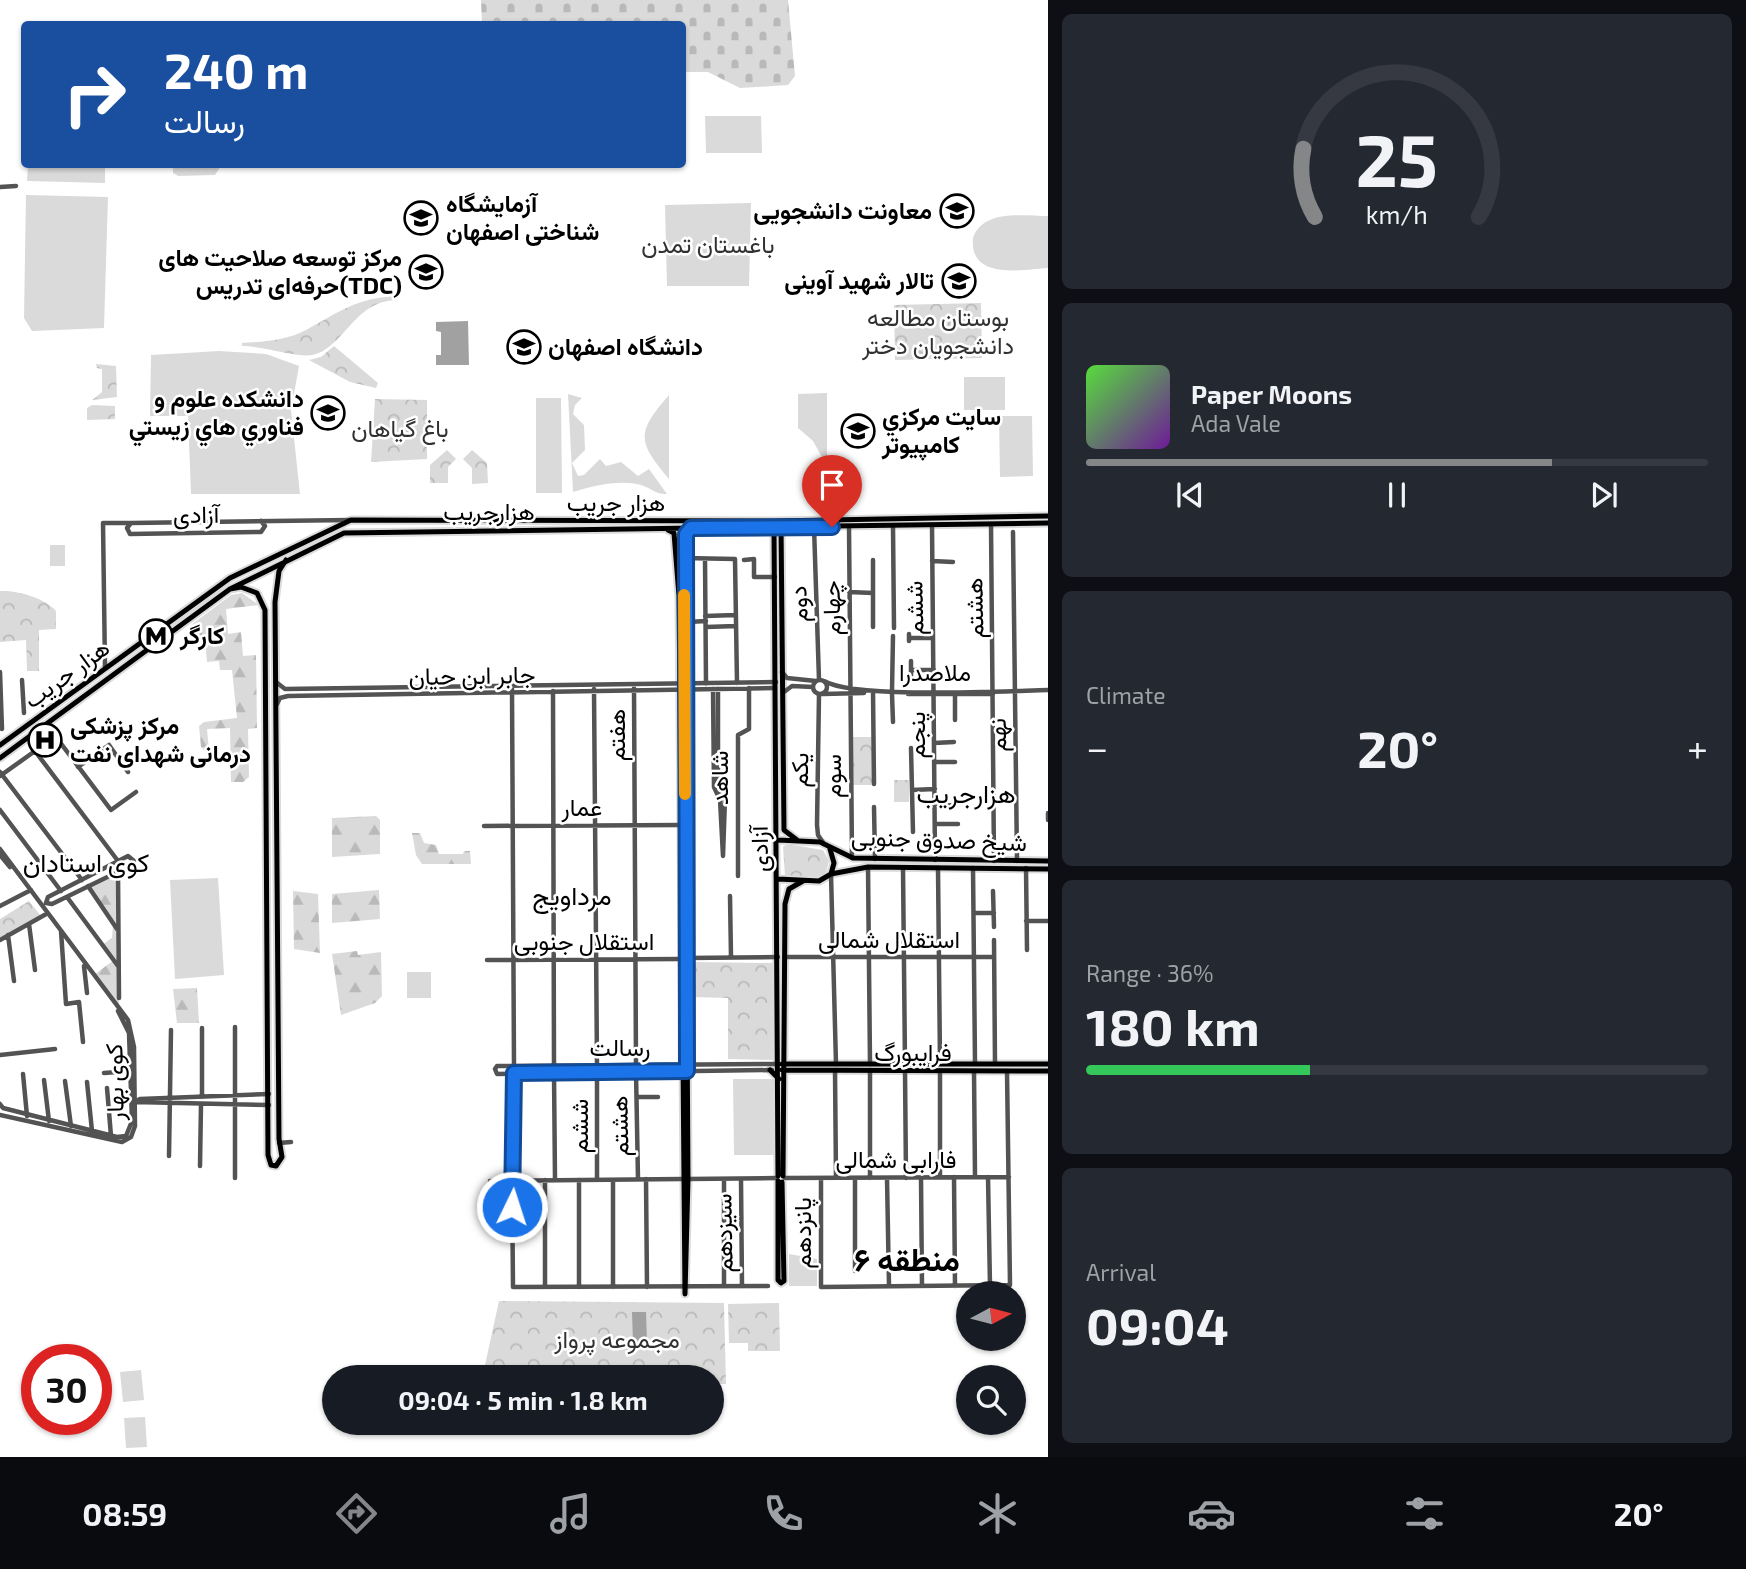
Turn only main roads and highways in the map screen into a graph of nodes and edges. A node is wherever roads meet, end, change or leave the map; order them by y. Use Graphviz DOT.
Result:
graph roads {
  1 [pos="1048,516"];
  2 [pos="928,517"];
  3 [pos="1048,523"];
  4 [pos="778,524"];
  5 [pos="930,526"];
  6 [pos="665,528"];
  7 [pos="691,528"];
  8 [pos="758,528"];
  9 [pos="775,544"];
  10 [pos="286,560"];
  11 [pos="230,589"];
  12 [pos="682,596"];
  13 [pos="778,626"];
  14 [pos="266,648"];
  15 [pos="274,648"];
  16 [pos="682,687"];
  17 [pos="267,718"];
  18 [pos="13,735"];
  19 [pos="779,735"];
  20 [pos="0,745"];
  21 [pos="19,745"];
  22 [pos="275,749"];
  23 [pos="0,758"];
  24 [pos="267,767"];
  25 [pos="275,789"];
  26 [pos="778,840"];
  27 [pos="797,840"];
  28 [pos="830,849"];
  29 [pos="850,858"];
  30 [pos="1048,860"];
  31 [pos="847,869"];
  32 [pos="1048,869"];
  33 [pos="831,874"];
  34 [pos="778,879"];
  35 [pos="803,881"];
  36 [pos="781,957"];
  37 [pos="683,958"];
  38 [pos="782,1054"];
  39 [pos="1048,1064"];
  40 [pos="782,1067"];
  41 [pos="795,1067"];
  42 [pos="940,1067"];
  43 [pos="1048,1071"];
  44 [pos="782,1078"];
  45 [pos="781,1280"];
  46 [pos="685,1294"];
  1 -- 2 [label="main road, هزار جریب"];
  2 -- 4 [label="main road, هزار جریب"];
  2 -- 5 [label="main road"];
  3 -- 5 [label="main road, هزارجریب"];
  4 -- 5 [label="main road, هزارجریب"];
  4 -- 8 [label="main road, هزارجریب"];
  4 -- 9 [label="main road, آزادی"];
  4 -- 13 [label="main road, آزادی"];
  4 -- 18 [label="main road, هزار جریب"];
  6 -- 7 [label="main road, هزارجریب"];
  6 -- 10 [label="main road, هزارجریب"];
  6 -- 12 [label="main road"];
  7 -- 8 [label="main road, هزارجریب"];
  7 -- 12 [label="main road"];
  8 -- 9 [label="main road"];
  9 -- 13 [label="main road, آزادی"];
  10 -- 11 [label="main road, هزارجریب"];
  10 -- 15 [label="main road"];
  11 -- 14 [label="main road"];
  11 -- 21 [label="main road, هزارجریب"];
  12 -- 16 [label="main road"];
  13 -- 19 [label="main road, آزادی"];
  13 -- 19 [label="main road, آزادی"];
  14 -- 15 [label="main road"];
  14 -- 17 [label="main road"];
  15 -- 22 [label="main road"];
  16 -- 37 [label="main road"];
  16 -- 37 [label="main road"];
  17 -- 22 [label="main road"];
  17 -- 24 [label="main road"];
  18 -- 20 [label="main road, هزار جریب"];
  18 -- 21 [label="main road"];
  19 -- 26 [label="main road, آزادی"];
  19 -- 27 [label="main road, آزادی"];
  21 -- 23 [label="main road, هزارجریب"];
  22 -- 25 [label="main road"];
  24 -- 25 [label="main road"];
  24 -- 25 [label="main road"];
  26 -- 27 [label="main road"];
  26 -- 34 [label="main road, آزادی"];
  27 -- 28 [label="main road, شیخ صدوق جنوبی"];
  28 -- 29 [label="main road, شیخ صدوق جنوبی"];
  28 -- 33 [label="main road"];
  29 -- 30 [label="main road, شیخ صدوق جنوبی"];
  29 -- 31 [label="main road"];
  31 -- 32 [label="main road, شیخ صدوق جنوبی"];
  31 -- 33 [label="main road, شیخ صدوق جنوبی"];
  33 -- 35 [label="main road, شیخ صدوق جنوبی"];
  34 -- 35 [label="main road, شیخ صدوق جنوبی"];
  34 -- 36 [label="main road, آزادی"];
  35 -- 36 [label="main road, آزادی"];
  36 -- 38 [label="main road, آزادی"];
  37 -- 46 [label="main road"];
  38 -- 40 [label="main road, آزادی"];
  38 -- 41 [label="main road"];
  38 -- 44 [label="main road"];
  39 -- 42 [label="main road, فرایبورگ"];
  40 -- 41 [label="main road, فرایبورگ"];
  40 -- 44 [label="main road, آزادی"];
  41 -- 42 [label="main road, فرایبورگ"];
  41 -- 44 [label="main road"];
  42 -- 43 [label="main road, فرایبورگ"];
  44 -- 45 [label="main road, آزادی"];
}
